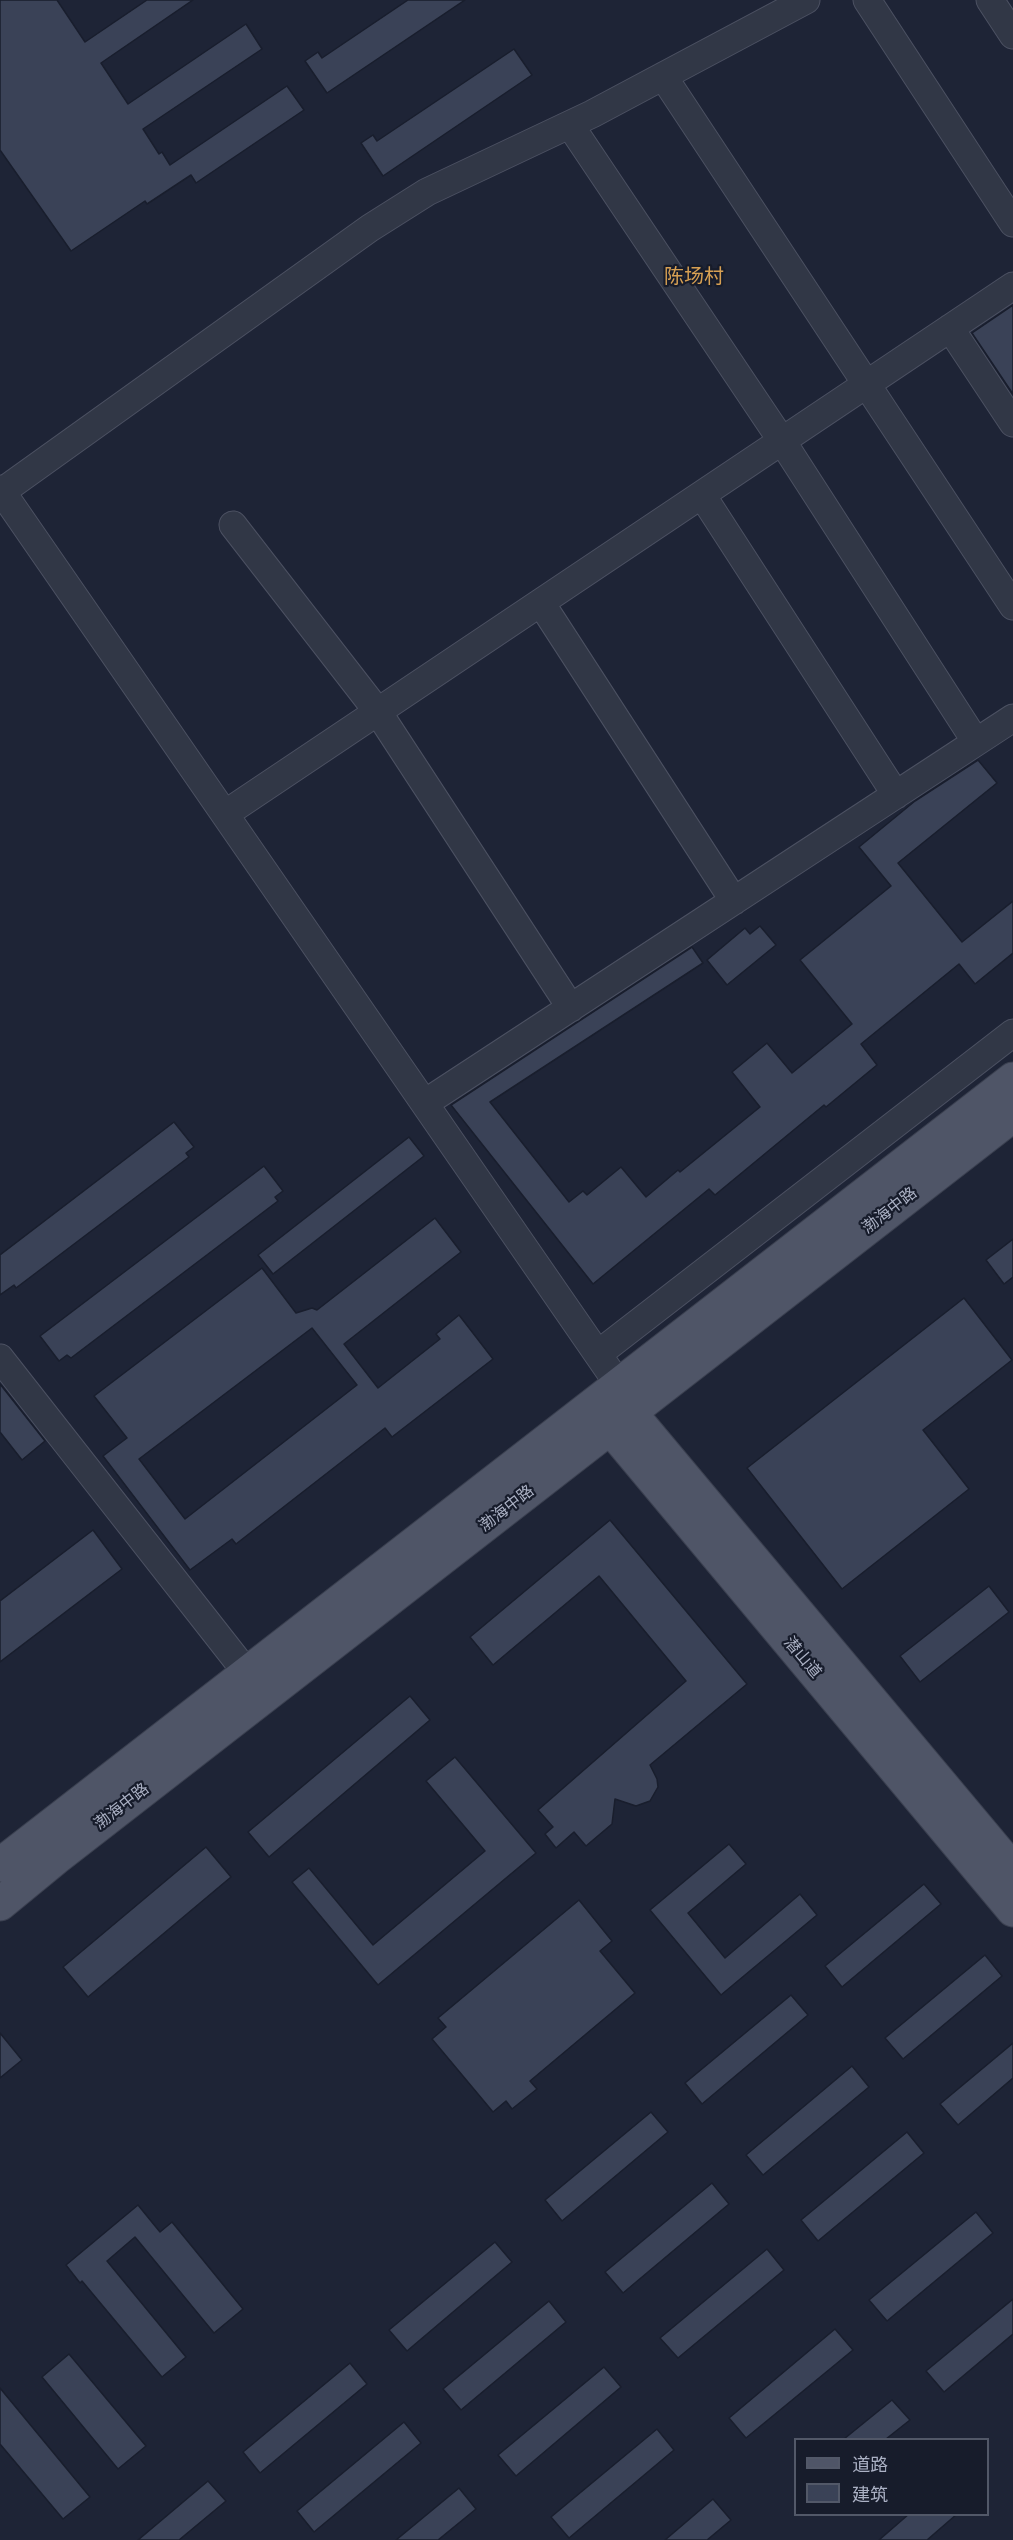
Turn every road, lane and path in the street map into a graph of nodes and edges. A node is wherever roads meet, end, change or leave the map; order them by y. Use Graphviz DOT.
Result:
graph roads {
  1 [pos="806,0"];
  2 [pos="867,0"];
  3 [pos="990,0"];
  4 [pos="1013,35"];
  5 [pos="663,76"];
  6 [pos="570,125"];
  7 [pos="1013,223"];
  8 [pos="1013,286"];
  9 [pos="951,328"];
  10 [pos="867,384"];
  11 [pos="1013,423"];
  12 [pos="782,441"];
  13 [pos="1,491"];
  14 [pos="702,495"];
  15 [pos="233,525"];
  16 [pos="541,603"];
  17 [pos="1013,606"];
  18 [pos="378,712"];
  19 [pos="1013,718"];
  20 [pos="976,742"];
  21 [pos="896,795"];
  22 [pos="225,814"];
  23 [pos="734,901"];
  24 [pos="571,1008"];
  25 [pos="1013,1033"];
  26 [pos="1013,1079"];
  27 [pos="425,1103"];
  28 [pos="1013,1115"];
  29 [pos="598,1354"];
  30 [pos="0,1358"];
  31 [pos="613,1405"];
  32 [pos="247,1673"];
  33 [pos="0,1865"];
  34 [pos="1013,1870"];
  35 [pos="0,1904"];
  36 [pos="1013,1910"];
  1 -- 5 [label="street"];
  2 -- 7 [label="street"];
  3 -- 4 [label="street"];
  5 -- 6 [label="street"];
  5 -- 10 [label="street"];
  6 -- 12 [label="street"];
  6 -- 13 [label="street"];
  8 -- 9 [label="street"];
  9 -- 10 [label="street"];
  9 -- 11 [label="street"];
  10 -- 12 [label="street"];
  10 -- 17 [label="street"];
  12 -- 14 [label="street"];
  12 -- 20 [label="street"];
  13 -- 22 [label="street"];
  14 -- 16 [label="street"];
  14 -- 21 [label="street"];
  15 -- 18 [label="street"];
  16 -- 18 [label="street"];
  16 -- 23 [label="street"];
  18 -- 22 [label="street"];
  18 -- 24 [label="street"];
  19 -- 20 [label="street"];
  20 -- 21 [label="street"];
  21 -- 23 [label="street"];
  22 -- 27 [label="street"];
  23 -- 24 [label="street"];
  24 -- 27 [label="street"];
  25 -- 29 [label="street"];
  26 -- 31 [label="main road, 渤海中路"];
  27 -- 29 [label="street"];
  28 -- 31 [label="main road, 渤海中路"];
  29 -- 31 [label="street"];
  30 -- 32 [label="street"];
  31 -- 32 [label="main road, 渤海中路"];
  31 -- 34 [label="main road, 潜山道"];
  31 -- 35 [label="main road, 渤海中路"];
  31 -- 36 [label="main road, 潜山道"];
  32 -- 33 [label="main road, 渤海中路"];
}
